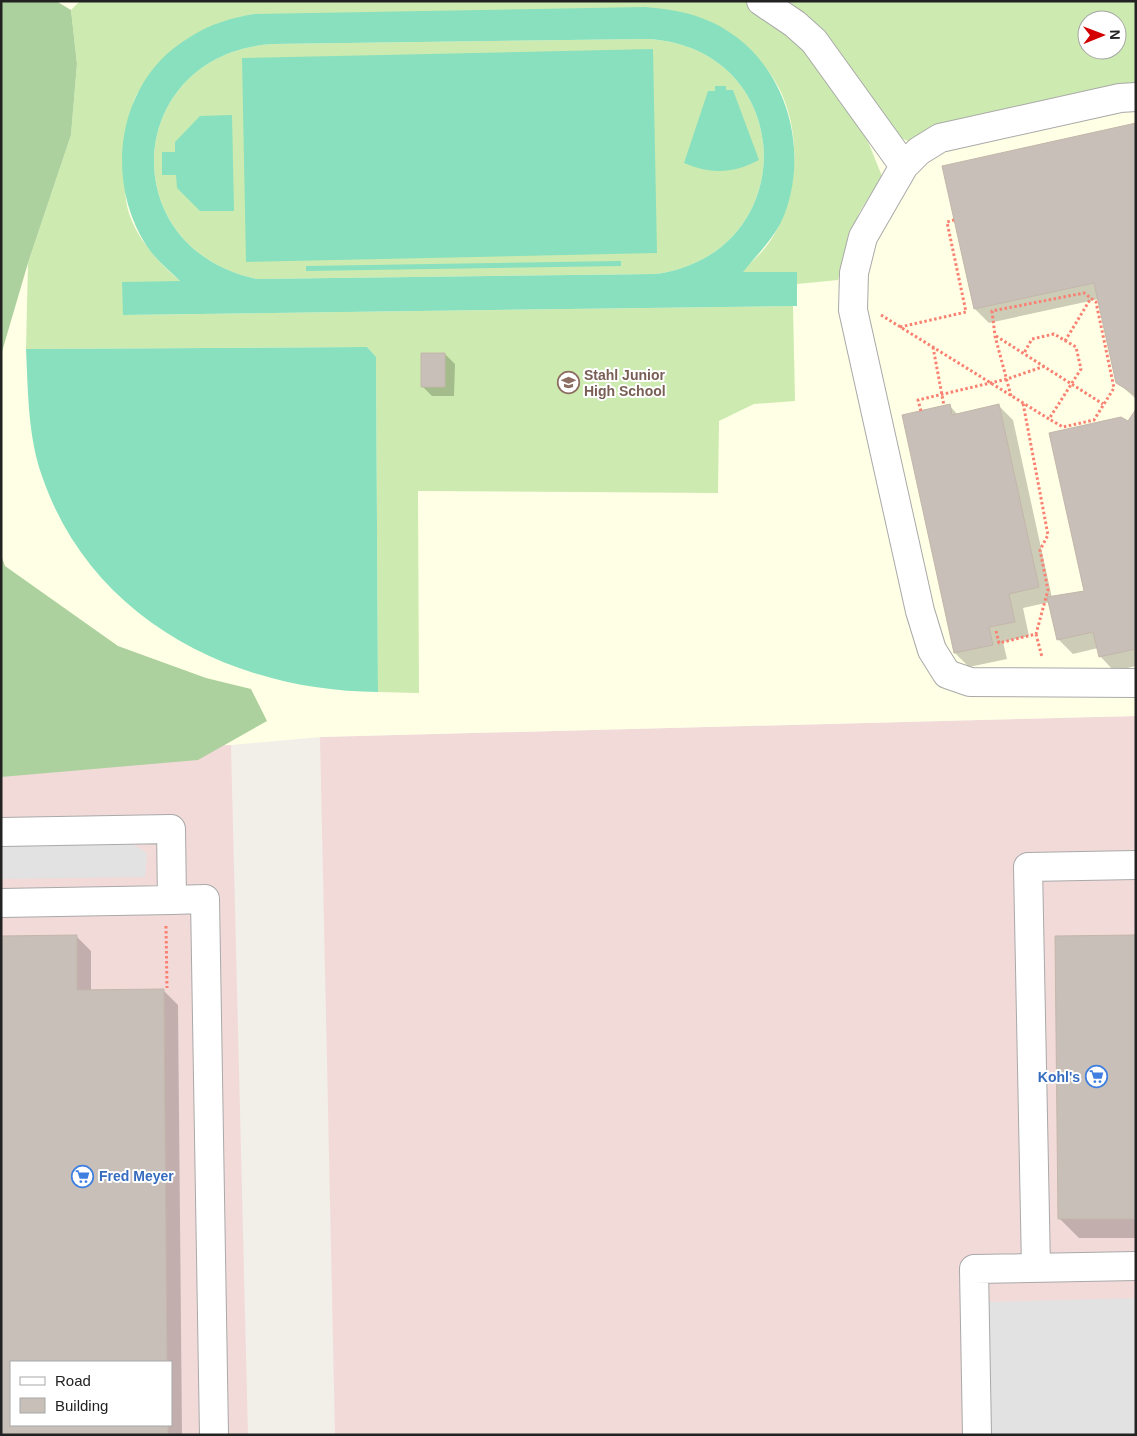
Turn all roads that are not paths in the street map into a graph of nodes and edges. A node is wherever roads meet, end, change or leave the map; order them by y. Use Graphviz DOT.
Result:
graph roads {
  1 [pos="761,1"];
  2 [pos="1136,97"];
  3 [pos="904,166"];
  4 [pos="1136,683"];
  5 [pos="1,832"];
  6 [pos="1136,865"];
  7 [pos="172,900"];
  8 [pos="1,903"];
  9 [pos="1136,1266"];
  10 [pos="1036,1268"];
  11 [pos="214,1435"];
  12 [pos="977,1435"];
  1 -- 3 [label="lane"];
  2 -- 3 [label="lane"];
  3 -- 4 [label="lane"];
  5 -- 7 [label="lane"];
  6 -- 10 [label="lane"];
  7 -- 8 [label="lane"];
  7 -- 11 [label="lane"];
  9 -- 10 [label="lane"];
  10 -- 12 [label="lane"];
}
